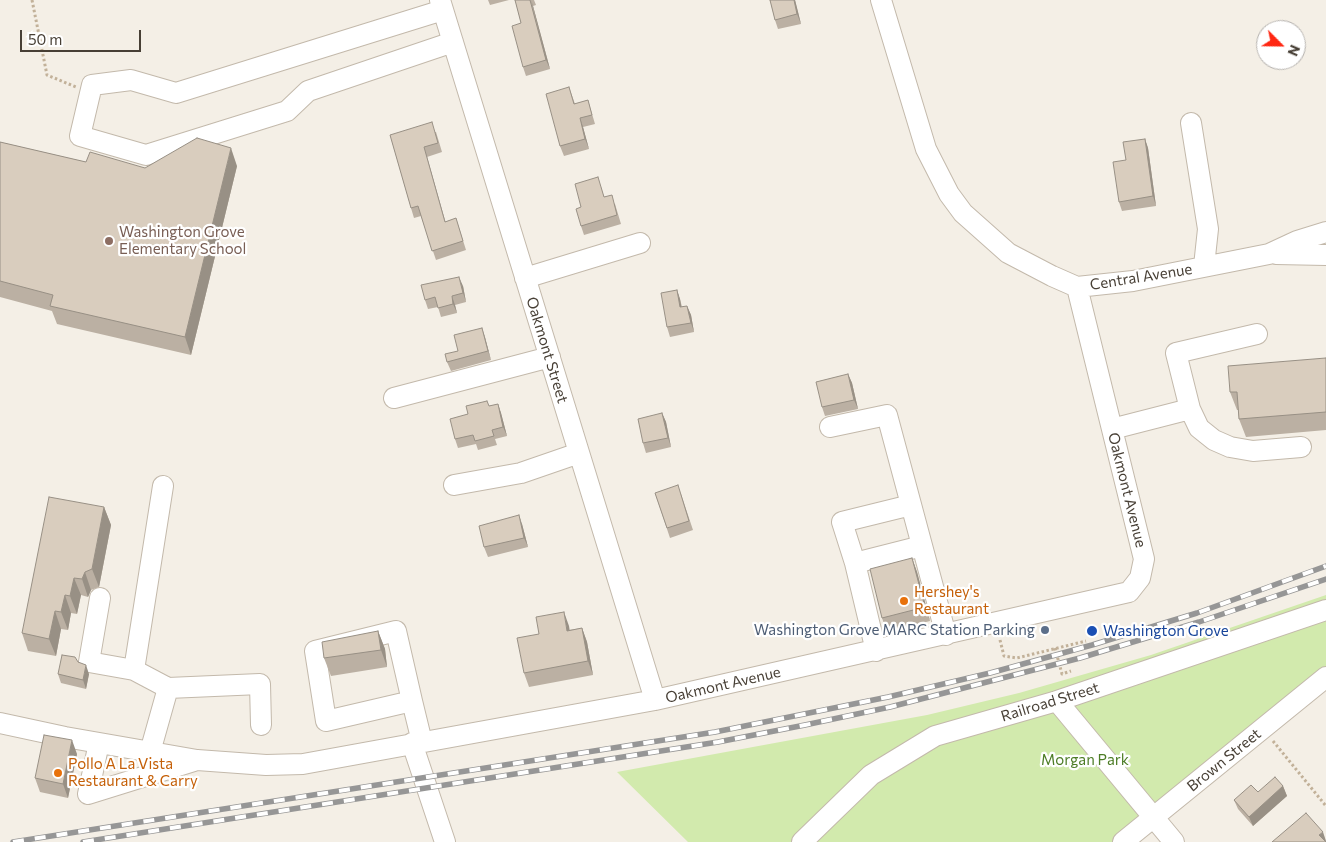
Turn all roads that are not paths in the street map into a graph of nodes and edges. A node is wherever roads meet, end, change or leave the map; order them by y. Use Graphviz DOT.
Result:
graph roads {
  1 [pos="881,0"];
  2 [pos="442,5"];
  3 [pos="453,42"];
  4 [pos="1191,123"];
  5 [pos="1326,232"];
  6 [pos="640,243"];
  7 [pos="1269,254"];
  8 [pos="1326,255"];
  9 [pos="1204,266"];
  10 [pos="525,278"];
  11 [pos="1077,287"];
  12 [pos="1257,334"];
  13 [pos="550,357"];
  14 [pos="394,398"];
  15 [pos="1190,409"];
  16 [pos="830,428"];
  17 [pos="1112,429"];
  18 [pos="1301,446"];
  19 [pos="579,453"];
  20 [pos="454,485"];
  21 [pos="163,486"];
  22 [pos="911,505"];
  23 [pos="922,546"];
  24 [pos="855,563"];
  25 [pos="100,598"];
  26 [pos="1326,610"];
  27 [pos="946,635"];
  28 [pos="876,650"];
  29 [pos="134,670"];
  30 [pos="1326,677"];
  31 [pos="168,688"];
  32 [pos="655,700"];
  33 [pos="412,701"];
  34 [pos="1057,701"];
  35 [pos="0,723"];
  36 [pos="261,725"];
  37 [pos="417,742"];
  38 [pos="99,743"];
  39 [pos="150,752"];
  40 [pos="196,760"];
  41 [pos="1152,818"];
  42 [pos="444,842"];
  43 [pos="802,842"];
  44 [pos="1123,842"];
  45 [pos="1174,842"];
  1 -- 11 [label="street, Central Avenue"];
  2 -- 3 [label="street, Oakmont Street"];
  2 -- 3 [label="street"];
  3 -- 10 [label="street, Oakmont Street"];
  4 -- 9 [label="street"];
  5 -- 7 [label="street, Central Avenue"];
  6 -- 10 [label="street"];
  7 -- 8 [label="street"];
  7 -- 9 [label="street, Central Avenue"];
  9 -- 11 [label="street, Central Avenue"];
  10 -- 13 [label="street, Oakmont Street"];
  11 -- 17 [label="street, Oakmont Avenue"];
  12 -- 15 [label="street"];
  13 -- 14 [label="street"];
  13 -- 19 [label="street, Oakmont Street"];
  15 -- 17 [label="street"];
  15 -- 18 [label="street"];
  16 -- 22 [label="street"];
  17 -- 27 [label="street, Oakmont Avenue"];
  19 -- 20 [label="street"];
  19 -- 32 [label="street, Oakmont Street"];
  21 -- 29 [label="street"];
  22 -- 23 [label="street"];
  22 -- 24 [label="street"];
  23 -- 24 [label="street"];
  23 -- 27 [label="street"];
  24 -- 28 [label="street"];
  25 -- 29 [label="street"];
  26 -- 34 [label="street, Railroad Street"];
  27 -- 28 [label="street, Oakmont Avenue"];
  28 -- 32 [label="street, Oakmont Avenue"];
  29 -- 31 [label="street"];
  30 -- 41 [label="street, Brown Street"];
  31 -- 36 [label="street"];
  31 -- 39 [label="street"];
  32 -- 37 [label="street, Oakmont Avenue"];
  33 -- 33 [label="street"];
  33 -- 37 [label="street"];
  34 -- 41 [label="street"];
  34 -- 43 [label="street, Railroad Street"];
  35 -- 38 [label="street, Oakmont Avenue"];
  37 -- 40 [label="street, Oakmont Avenue"];
  37 -- 42 [label="street"];
  38 -- 39 [label="street, Oakmont Avenue"];
  38 -- 40 [label="street"];
  39 -- 40 [label="street, Oakmont Avenue"];
  41 -- 44 [label="street, Brown Street"];
  41 -- 45 [label="street"];
}
